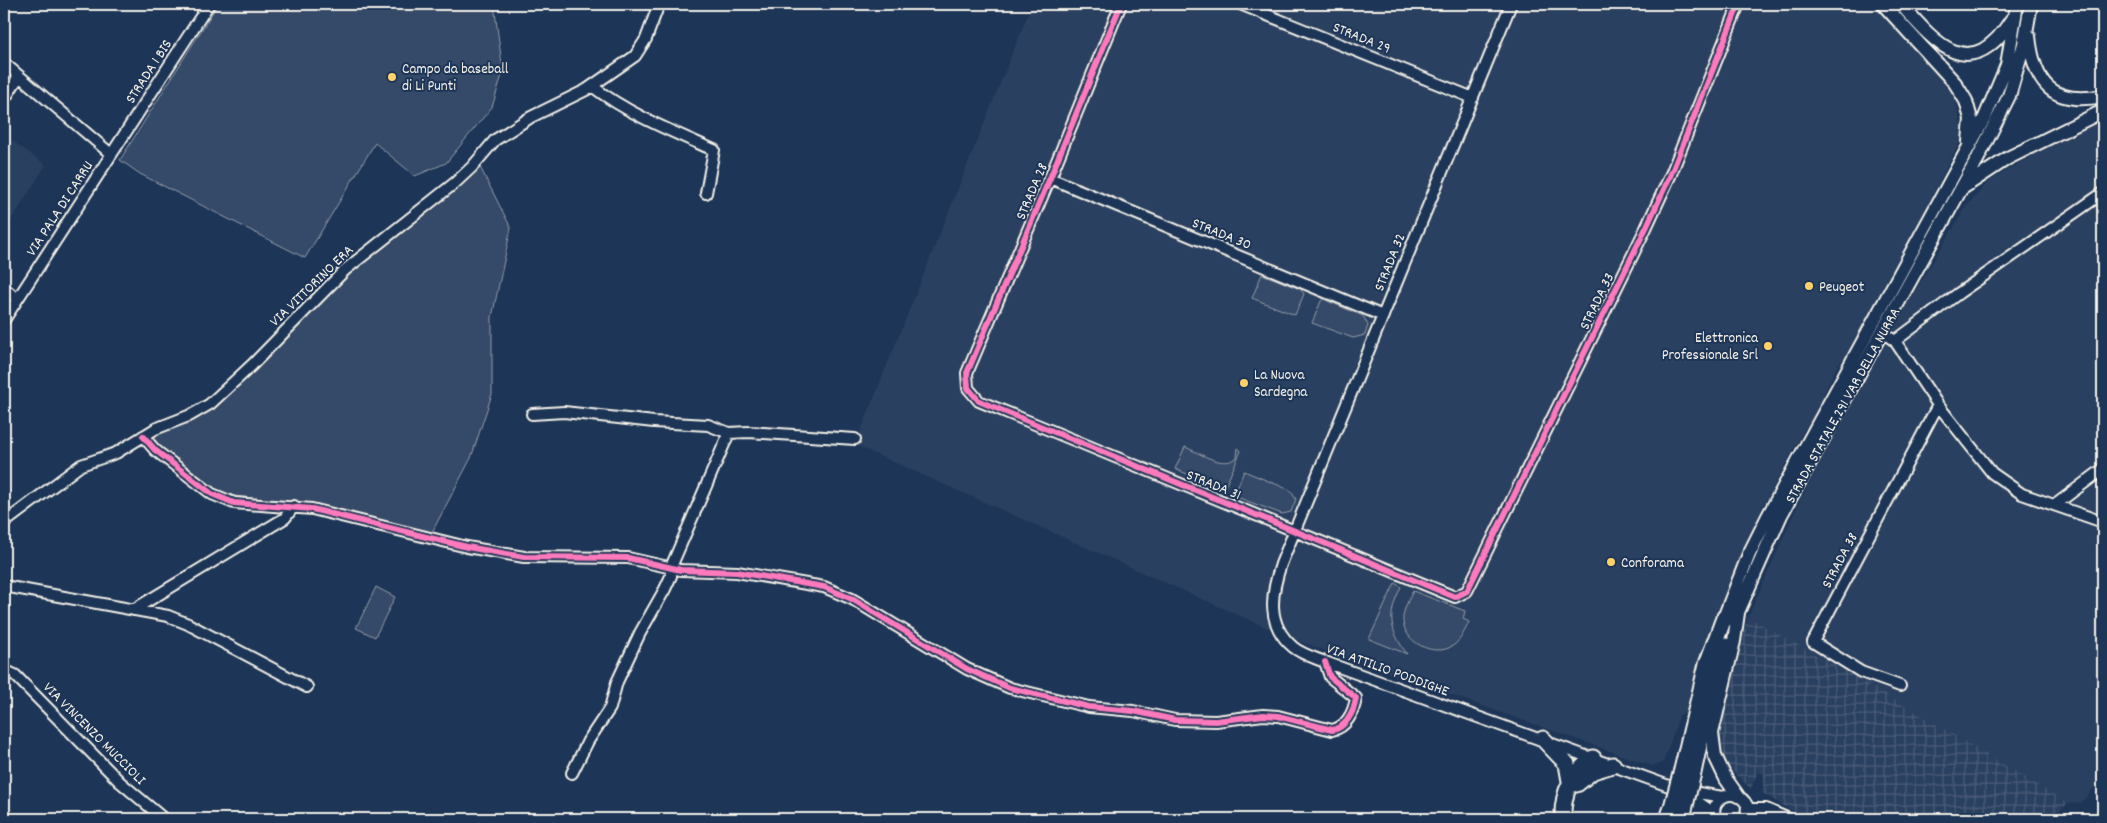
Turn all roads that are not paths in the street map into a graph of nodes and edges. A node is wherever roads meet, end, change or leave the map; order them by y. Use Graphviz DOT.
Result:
graph roads {
  1 [pos="209,4"];
  2 [pos="659,4"];
  3 [pos="1121,4"];
  4 [pos="1240,4"];
  5 [pos="1511,4"];
  6 [pos="1739,4"];
  7 [pos="1883,4"];
  8 [pos="1901,4"];
  9 [pos="2031,4"];
  10 [pos="2017,8"];
  11 [pos="2028,27"];
  12 [pos="4,63"];
  13 [pos="19,76"];
  14 [pos="592,86"];
  15 [pos="2103,96"];
  16 [pos="1473,98"];
  17 [pos="4,100"];
  18 [pos="2103,111"];
  19 [pos="111,154"];
  20 [pos="1965,155"];
  21 [pos="1050,178"];
  22 [pos="1959,190"];
  23 [pos="2103,192"];
  24 [pos="706,193"];
  25 [pos="4,288"];
  26 [pos="17,299"];
  27 [pos="1383,316"];
  28 [pos="4,320"];
  29 [pos="1882,332"];
  30 [pos="1895,341"];
  31 [pos="968,388"];
  32 [pos="1938,406"];
  33 [pos="532,414"];
  34 [pos="729,433"];
  35 [pos="143,436"];
  36 [pos="855,439"];
  37 [pos="2103,469"];
  38 [pos="2054,505"];
  39 [pos="294,506"];
  40 [pos="4,522"];
  41 [pos="2103,522"];
  42 [pos="1295,531"];
  43 [pos="671,567"];
  44 [pos="4,586"];
  45 [pos="1455,597"];
  46 [pos="133,610"];
  47 [pos="1732,617"];
  48 [pos="1325,662"];
  49 [pos="4,670"];
  50 [pos="1900,686"];
  51 [pos="307,687"];
  52 [pos="1543,740"];
  53 [pos="1593,758"];
  54 [pos="1613,765"];
  55 [pos="572,773"];
  56 [pos="1570,781"];
  57 [pos="1680,790"];
  58 [pos="1738,796"];
  59 [pos="1722,797"];
  60 [pos="1566,800"];
  61 [pos="1680,811"];
  62 [pos="1747,814"];
  63 [pos="1715,817"];
  64 [pos="164,819"];
  65 [pos="1563,819"];
  66 [pos="1701,819"];
  67 [pos="1789,819"];
  1 -- 19 [label="street, STRADA 1 BIS"];
  2 -- 14 [label="street, VIA VITTORINO ERA"];
  3 -- 21 [label="street, STRADA 28"];
  4 -- 16 [label="street, STRADA 29"];
  5 -- 16 [label="street, STRADA 32"];
  6 -- 45 [label="street, STRADA 33"];
  7 -- 20 [label="main road"];
  8 -- 10 [label="main road"];
  9 -- 11 [label="main road, STRADA STATALE 291 VAR DELLA NURRA"];
  10 -- 20 [label="main road, STRADA STATALE 291 VAR DELLA NURRA"];
  11 -- 15 [label="main road"];
  11 -- 22 [label="main road, STRADA STATALE 291 VAR DELLA NURRA"];
  12 -- 13 [label="street, VIA PALA DI CARRU"];
  13 -- 17 [label="street"];
  13 -- 19 [label="street, VIA PALA DI CARRU"];
  14 -- 24 [label="street"];
  14 -- 35 [label="street, VIA VITTORINO ERA"];
  16 -- 27 [label="street, STRADA 32"];
  18 -- 22 [label="main road"];
  19 -- 26 [label="street, VIA PALA DI CARRU"];
  20 -- 47 [label="main road, STRADA STATALE 291 VAR DELLA NURRA"];
  21 -- 27 [label="street, STRADA 30"];
  21 -- 31 [label="street, STRADA 28"];
  22 -- 29 [label="main road, STRADA STATALE 291 VAR DELLA NURRA"];
  23 -- 30 [label="street"];
  25 -- 26 [label="street"];
  26 -- 28 [label="street, VIA PALA DI CARRU"];
  27 -- 42 [label="street, STRADA 32"];
  29 -- 30 [label="street"];
  29 -- 47 [label="main road, STRADA STATALE 291 VAR DELLA NURRA"];
  30 -- 32 [label="street"];
  31 -- 42 [label="street, STRADA 31"];
  32 -- 38 [label="street"];
  32 -- 50 [label="street, STRADA 38"];
  33 -- 34 [label="street"];
  34 -- 36 [label="street"];
  34 -- 43 [label="street"];
  35 -- 39 [label="street"];
  35 -- 40 [label="street, VIA VITTORINO ERA"];
  37 -- 38 [label="street"];
  38 -- 41 [label="street"];
  39 -- 43 [label="street"];
  39 -- 46 [label="street"];
  42 -- 45 [label="street, STRADA 31"];
  42 -- 48 [label="street, VIA ATTILIO PODDIGHE"];
  43 -- 48 [label="street"];
  43 -- 55 [label="street"];
  44 -- 46 [label="street"];
  46 -- 51 [label="street"];
  47 -- 58 [label="main road"];
  47 -- 61 [label="highway, STRADA STATALE 291 VAR DELLA NURRA, bridge"];
  48 -- 52 [label="street, VIA ATTILIO PODDIGHE"];
  49 -- 64 [label="street, VIA VINCENZO MUCCIOLI"];
  52 -- 53 [label="street, VIA ATTILIO PODDIGHE"];
  52 -- 56 [label="highway"];
  53 -- 54 [label="street, VIA ATTILIO PODDIGHE"];
  53 -- 56 [label="highway"];
  54 -- 57 [label="street"];
  54 -- 60 [label="highway"];
  56 -- 60 [label="highway"];
  57 -- 59 [label="street"];
  57 -- 61 [label="street"];
  58 -- 59 [label="street"];
  58 -- 62 [label="street"];
  59 -- 63 [label="street"];
  60 -- 65 [label="highway"];
  61 -- 63 [label="street"];
  61 -- 66 [label="street"];
  62 -- 67 [label="street"];
}
